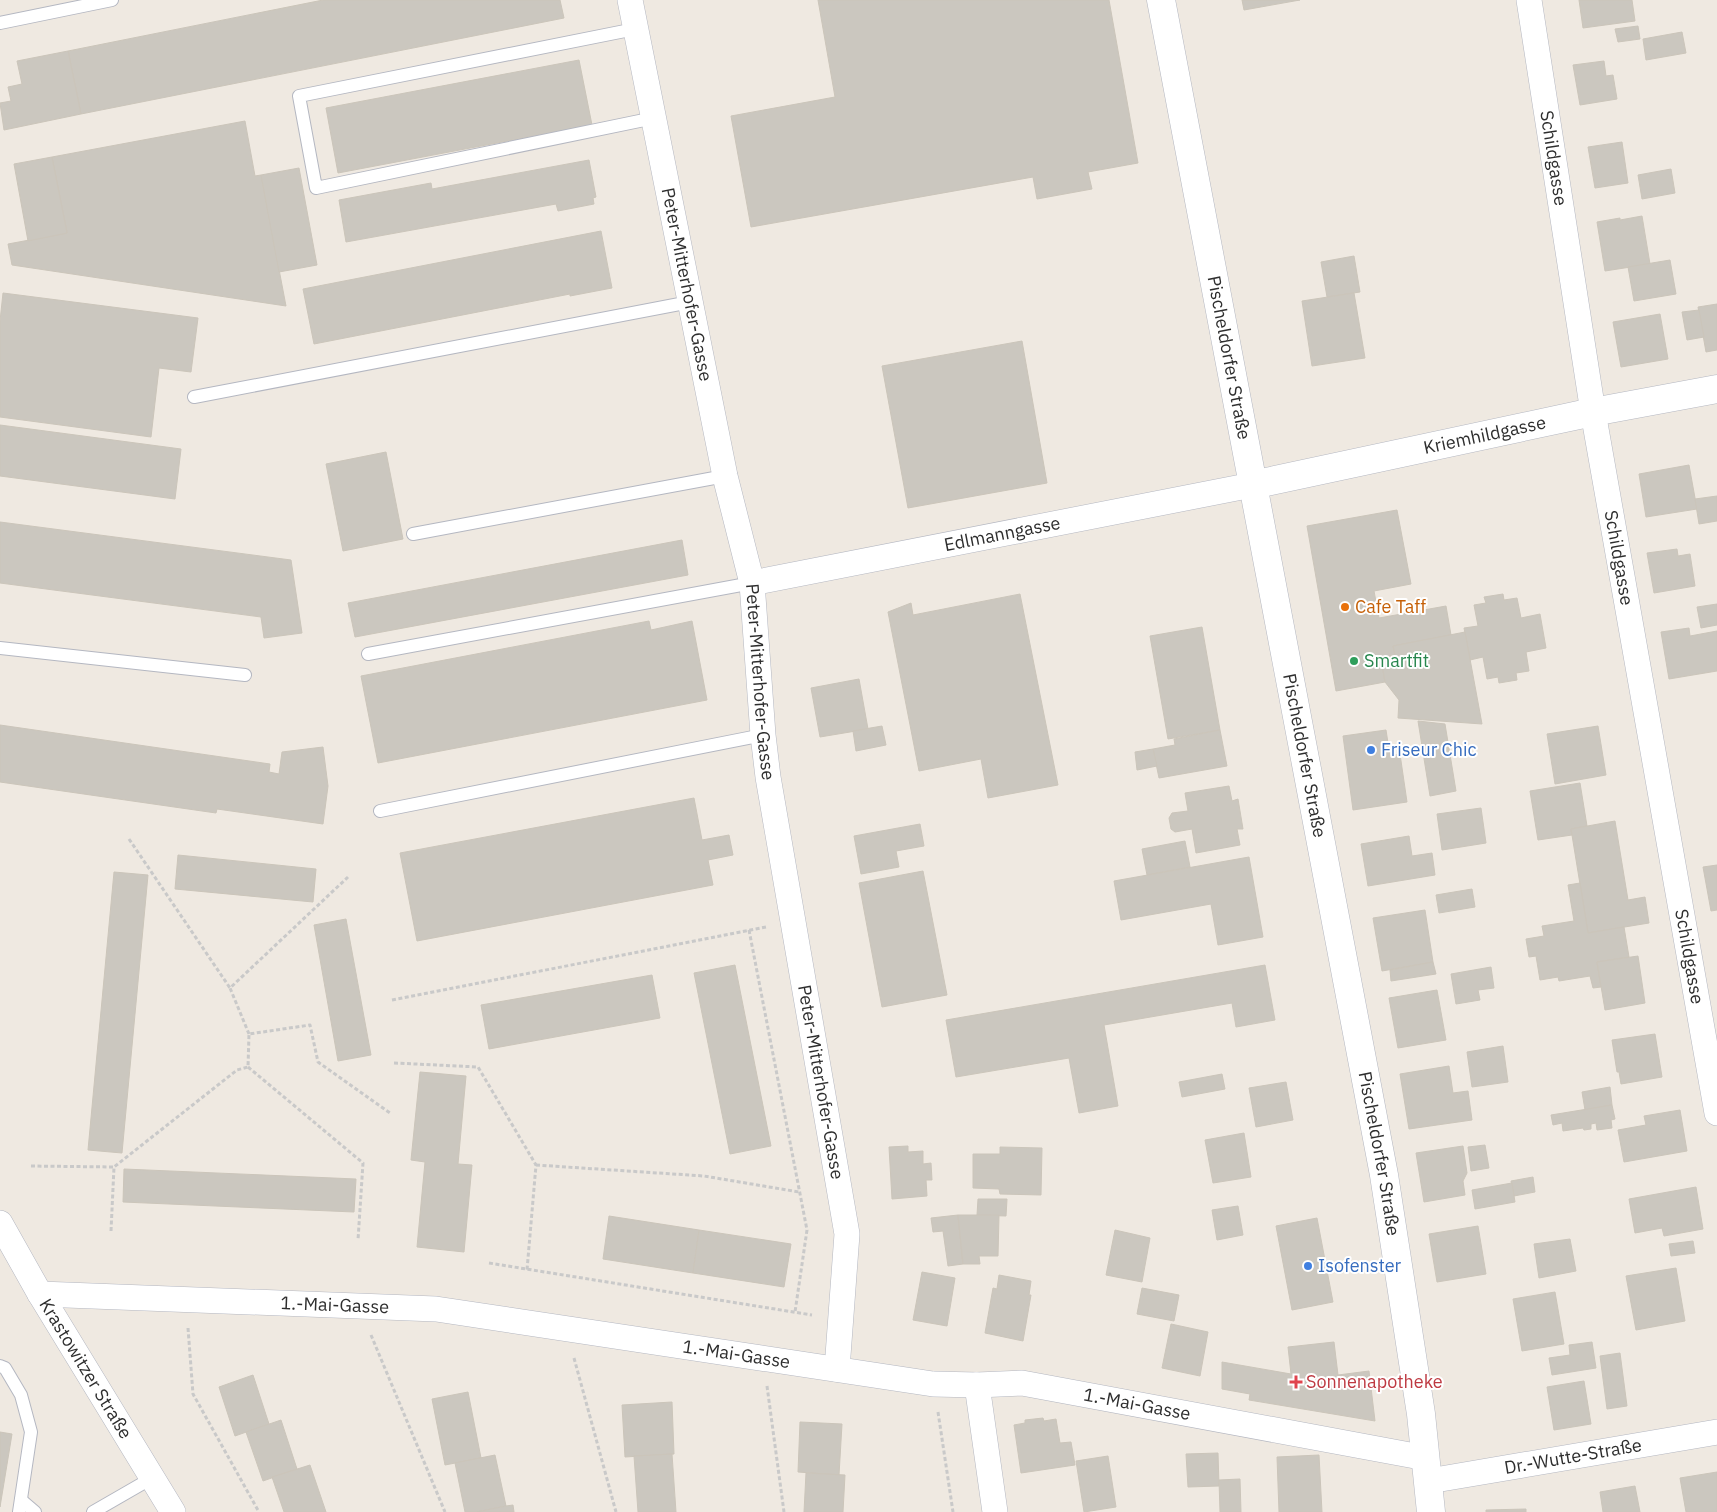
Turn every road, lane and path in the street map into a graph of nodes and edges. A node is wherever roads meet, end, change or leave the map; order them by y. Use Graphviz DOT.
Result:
graph roads {
  1 [pos="112,0"];
  2 [pos="630,0"];
  3 [pos="1161,0"];
  4 [pos="1529,0"];
  5 [pos="0,23"];
  6 [pos="635,29"];
  7 [pos="654,118"];
  8 [pos="690,302"];
  9 [pos="1717,389"];
  10 [pos="194,397"];
  11 [pos="1592,412"];
  12 [pos="725,476"];
  13 [pos="1252,485"];
  14 [pos="413,534"];
  15 [pos="752,583"];
  16 [pos="0,648"];
  17 [pos="368,654"];
  18 [pos="245,675"];
  19 [pos="763,735"];
  20 [pos="380,811"];
  21 [pos="129,838"];
  22 [pos="348,877"];
  23 [pos="794,921"];
  24 [pos="749,930"];
  25 [pos="230,988"];
  26 [pos="392,1000"];
  27 [pos="248,1034"];
  28 [pos="394,1063"];
  29 [pos="248,1066"];
  30 [pos="390,1113"];
  31 [pos="1717,1113"];
  32 [pos="536,1165"];
  33 [pos="31,1166"];
  34 [pos="114,1167"];
  35 [pos="799,1192"];
  36 [pos="0,1223"];
  37 [pos="111,1231"];
  38 [pos="358,1240"];
  39 [pos="489,1263"];
  40 [pos="527,1270"];
  41 [pos="40,1294"];
  42 [pos="186,1299"];
  43 [pos="359,1306"];
  44 [pos="795,1312"];
  45 [pos="840,1320"];
  46 [pos="566,1329"];
  47 [pos="763,1358"];
  48 [pos="0,1366"];
  49 [pos="836,1369"];
  50 [pos="934,1384"];
  51 [pos="977,1385"];
  52 [pos="1717,1432"];
  53 [pos="1428,1469"];
  54 [pos="152,1478"];
  55 [pos="20,1506"];
  56 [pos="35,1512"];
  57 [pos="93,1512"];
  58 [pos="173,1512"];
  59 [pos="259,1512"];
  60 [pos="445,1512"];
  61 [pos="616,1512"];
  62 [pos="784,1512"];
  63 [pos="952,1512"];
  64 [pos="995,1512"];
  65 [pos="1431,1512"];
  1 -- 5 [label="lane"];
  2 -- 6 [label="street, Peter-Mitterhofer-Gasse"];
  3 -- 13 [label="main road, Pischeldorfer Straße"];
  4 -- 11 [label="street, Schildgasse"];
  6 -- 7 [label="street, Peter-Mitterhofer-Gasse"];
  6 -- 7 [label="lane"];
  7 -- 8 [label="street, Peter-Mitterhofer-Gasse"];
  8 -- 10 [label="lane"];
  8 -- 12 [label="street, Peter-Mitterhofer-Gasse"];
  9 -- 11 [label="main road, Kriemhildgasse"];
  11 -- 13 [label="main road, Kriemhildgasse"];
  11 -- 31 [label="street, Schildgasse"];
  12 -- 14 [label="lane"];
  12 -- 15 [label="street, Peter-Mitterhofer-Gasse"];
  13 -- 15 [label="street, Edlmanngasse"];
  13 -- 53 [label="main road, Pischeldorfer Straße"];
  15 -- 17 [label="lane"];
  15 -- 19 [label="street, Peter-Mitterhofer-Gasse"];
  16 -- 18 [label="lane"];
  19 -- 20 [label="lane"];
  19 -- 23 [label="street, Peter-Mitterhofer-Gasse"];
  21 -- 25 [label="path"];
  22 -- 25 [label="path"];
  23 -- 24 [label="path"];
  23 -- 45 [label="street, Peter-Mitterhofer-Gasse"];
  24 -- 26 [label="path"];
  24 -- 35 [label="path"];
  25 -- 27 [label="path"];
  27 -- 29 [label="path"];
  27 -- 30 [label="path"];
  28 -- 32 [label="path"];
  29 -- 34 [label="path"];
  29 -- 38 [label="path"];
  32 -- 35 [label="path"];
  32 -- 40 [label="path"];
  33 -- 34 [label="path"];
  34 -- 37 [label="path"];
  35 -- 44 [label="path"];
  36 -- 41 [label="street, Krastowitzer Straße"];
  39 -- 40 [label="path"];
  40 -- 44 [label="path"];
  41 -- 42 [label="street, 1.-Mai-Gasse"];
  41 -- 54 [label="street, Krastowitzer Straße"];
  42 -- 43 [label="street, 1.-Mai-Gasse"];
  42 -- 59 [label="path"];
  43 -- 46 [label="street, 1.-Mai-Gasse"];
  43 -- 60 [label="path"];
  44 -- 45 [label="path"];
  45 -- 49 [label="street, Peter-Mitterhofer-Gasse"];
  46 -- 47 [label="street, 1.-Mai-Gasse"];
  46 -- 61 [label="path"];
  47 -- 49 [label="street, 1.-Mai-Gasse"];
  47 -- 62 [label="path"];
  48 -- 55 [label="lane"];
  49 -- 50 [label="street, 1.-Mai-Gasse"];
  50 -- 51 [label="street, 1.-Mai-Gasse"];
  50 -- 63 [label="path"];
  51 -- 53 [label="street, 1.-Mai-Gasse"];
  51 -- 64 [label="street"];
  52 -- 53 [label="street, Dr.-Wutte-Straße"];
  53 -- 65 [label="main road, Pischeldorfer Straße"];
  54 -- 57 [label="lane"];
  54 -- 58 [label="street, Krastowitzer Straße"];
  55 -- 56 [label="lane"];
}
